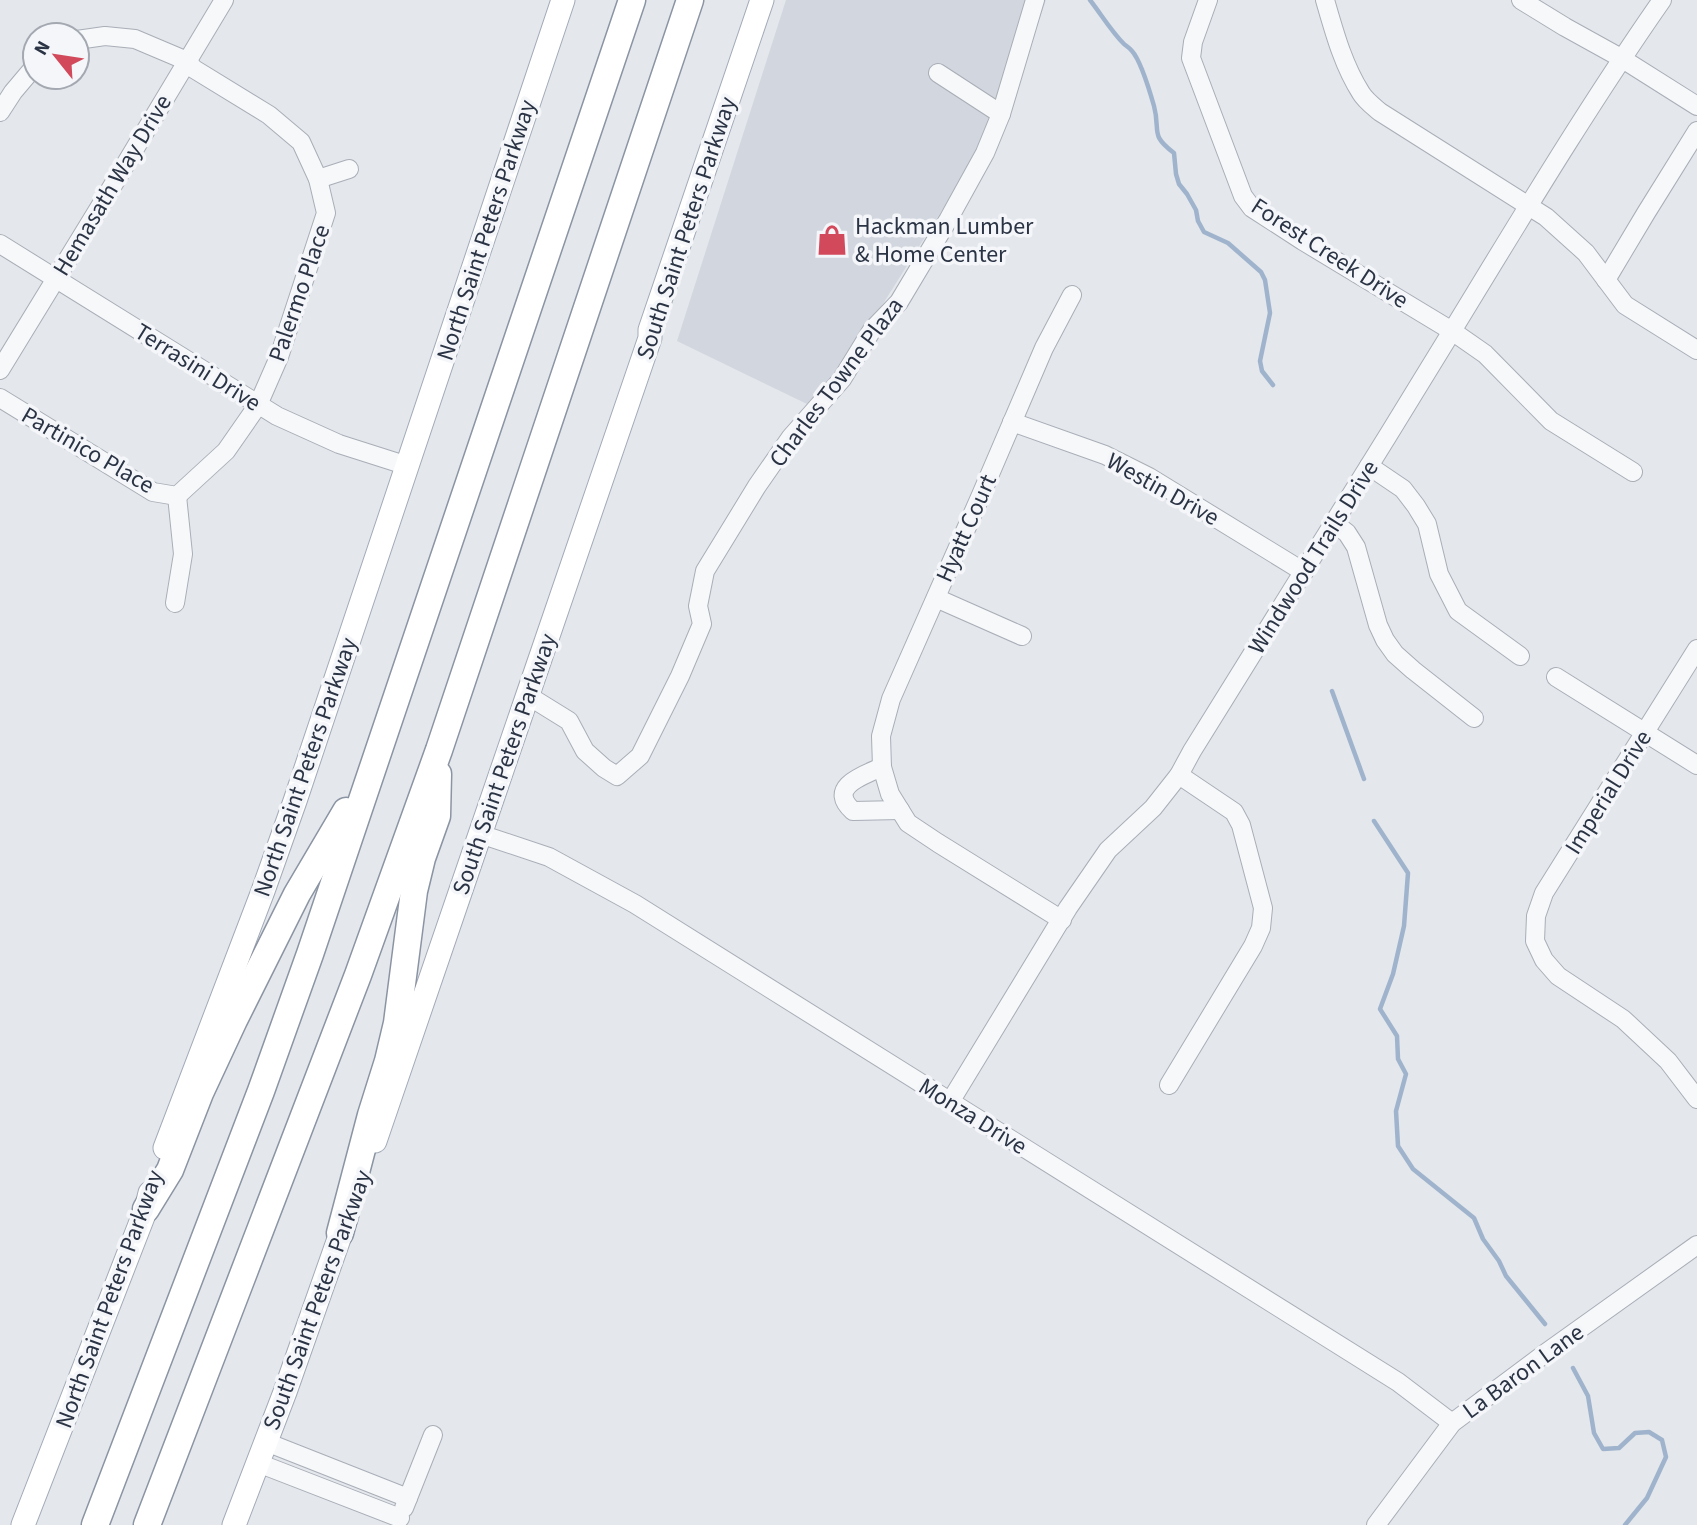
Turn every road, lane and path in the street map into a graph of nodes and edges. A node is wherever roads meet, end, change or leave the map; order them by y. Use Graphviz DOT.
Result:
graph roads {
  1 [pos="223,0"];
  2 [pos="563,0"];
  3 [pos="632,0"];
  4 [pos="690,0"];
  5 [pos="761,0"];
  6 [pos="1035,0"];
  7 [pos="1208,0"];
  8 [pos="1325,0"];
  9 [pos="1521,0"];
  10 [pos="1662,0"];
  11 [pos="91,38"];
  12 [pos="1621,58"];
  13 [pos="187,61"];
  14 [pos="938,73"];
  15 [pos="21,82"];
  16 [pos="1697,106"];
  17 [pos="0,113"];
  18 [pos="1001,114"];
  19 [pos="1697,131"];
  20 [pos="349,169"];
  21 [pos="318,179"];
  22 [pos="1528,206"];
  23 [pos="0,244"];
  24 [pos="55,280"];
  25 [pos="1606,280"];
  26 [pos="1072,295"];
  27 [pos="1452,331"];
  28 [pos="1697,350"];
  29 [pos="0,370"];
  30 [pos="0,398"];
  31 [pos="258,405"];
  32 [pos="1012,422"];
  33 [pos="408,466"];
  34 [pos="1369,466"];
  35 [pos="1633,472"];
  36 [pos="177,496"];
  37 [pos="1335,523"];
  38 [pos="1304,572"];
  39 [pos="936,598"];
  40 [pos="175,603"];
  41 [pos="1021,636"];
  42 [pos="1697,649"];
  43 [pos="1520,656"];
  44 [pos="1556,677"];
  45 [pos="527,695"];
  46 [pos="1474,718"];
  47 [pos="1646,733"];
  48 [pos="439,750"];
  49 [pos="374,764"];
  50 [pos="1697,765"];
  51 [pos="882,766"];
  52 [pos="1179,775"];
  53 [pos="900,810"];
  54 [pos="480,834"];
  55 [pos="1062,920"];
  56 [pos="1169,1085"];
  57 [pos="1697,1099"];
  58 [pos="950,1102"];
  59 [pos="146,1209"];
  60 [pos="341,1233"];
  61 [pos="1697,1245"];
  62 [pos="1452,1423"];
  63 [pos="433,1435"];
  64 [pos="262,1452"];
  65 [pos="408,1498"];
  66 [pos="399,1522"];
  67 [pos="23,1525"];
  68 [pos="95,1525"];
  69 [pos="147,1525"];
  70 [pos="234,1525"];
  71 [pos="1376,1525"];
  1 -- 13 [label="street, Hemasath Way Drive"];
  2 -- 33 [label="main road, North Saint Peters Parkway"];
  3 -- 49 [label="highway"];
  4 -- 48 [label="highway"];
  5 -- 45 [label="main road, South Saint Peters Parkway"];
  6 -- 18 [label="street, Charles Towne Plaza"];
  7 -- 27 [label="street, Forest Creek Drive"];
  8 -- 22 [label="street"];
  9 -- 12 [label="street"];
  10 -- 12 [label="street, Windwood Trails Drive"];
  11 -- 13 [label="street, Palermo Place"];
  12 -- 16 [label="street"];
  12 -- 22 [label="street, Windwood Trails Drive"];
  13 -- 21 [label="street, Palermo Place"];
  13 -- 24 [label="street, Hemasath Way Drive"];
  14 -- 18 [label="street"];
  15 -- 17 [label="street"];
  18 -- 45 [label="street, Charles Towne Plaza"];
  19 -- 25 [label="street"];
  20 -- 21 [label="street"];
  21 -- 31 [label="street, Palermo Place"];
  22 -- 25 [label="street"];
  22 -- 27 [label="street, Windwood Trails Drive"];
  23 -- 24 [label="street, Terrasini Drive"];
  24 -- 29 [label="street, Hemasath Way Drive"];
  24 -- 31 [label="street, Terrasini Drive"];
  25 -- 28 [label="street"];
  26 -- 32 [label="street, Hyatt Court"];
  27 -- 34 [label="street, Windwood Trails Drive"];
  27 -- 35 [label="street, Forest Creek Drive"];
  30 -- 36 [label="street, Partinico Place"];
  31 -- 33 [label="street, Terrasini Drive"];
  31 -- 36 [label="street, Partinico Place"];
  32 -- 38 [label="street, Westin Drive"];
  32 -- 39 [label="street, Hyatt Court"];
  33 -- 59 [label="main road, North Saint Peters Parkway"];
  34 -- 37 [label="street, Windwood Trails Drive"];
  34 -- 43 [label="street"];
  36 -- 40 [label="street, Partinico Place"];
  37 -- 38 [label="street, Windwood Trails Drive"];
  37 -- 46 [label="street"];
  38 -- 52 [label="street, Windwood Trails Drive"];
  39 -- 41 [label="street"];
  39 -- 51 [label="street, Hyatt Court"];
  42 -- 47 [label="street, Imperial Drive"];
  44 -- 47 [label="street"];
  45 -- 54 [label="main road, South Saint Peters Parkway"];
  47 -- 50 [label="street"];
  47 -- 57 [label="street, Imperial Drive"];
  48 -- 60 [label="highway"];
  48 -- 69 [label="highway"];
  49 -- 59 [label="highway"];
  49 -- 68 [label="highway"];
  51 -- 53 [label="street, Hyatt Court"];
  51 -- 53 [label="street"];
  52 -- 55 [label="street, Windwood Trails Drive"];
  52 -- 56 [label="street"];
  53 -- 55 [label="street, Hyatt Court"];
  54 -- 58 [label="street, Monza Drive"];
  54 -- 60 [label="main road, South Saint Peters Parkway"];
  55 -- 58 [label="street, Windwood Trails Drive"];
  58 -- 62 [label="street, Monza Drive"];
  59 -- 67 [label="main road, North Saint Peters Parkway"];
  60 -- 64 [label="main road, South Saint Peters Parkway"];
  61 -- 62 [label="street, La Baron Lane"];
  62 -- 71 [label="street, La Baron Lane"];
  63 -- 65 [label="street"];
  64 -- 65 [label="street"];
  64 -- 66 [label="street"];
  64 -- 70 [label="main road, South Saint Peters Parkway"];
  65 -- 66 [label="street"];
}
